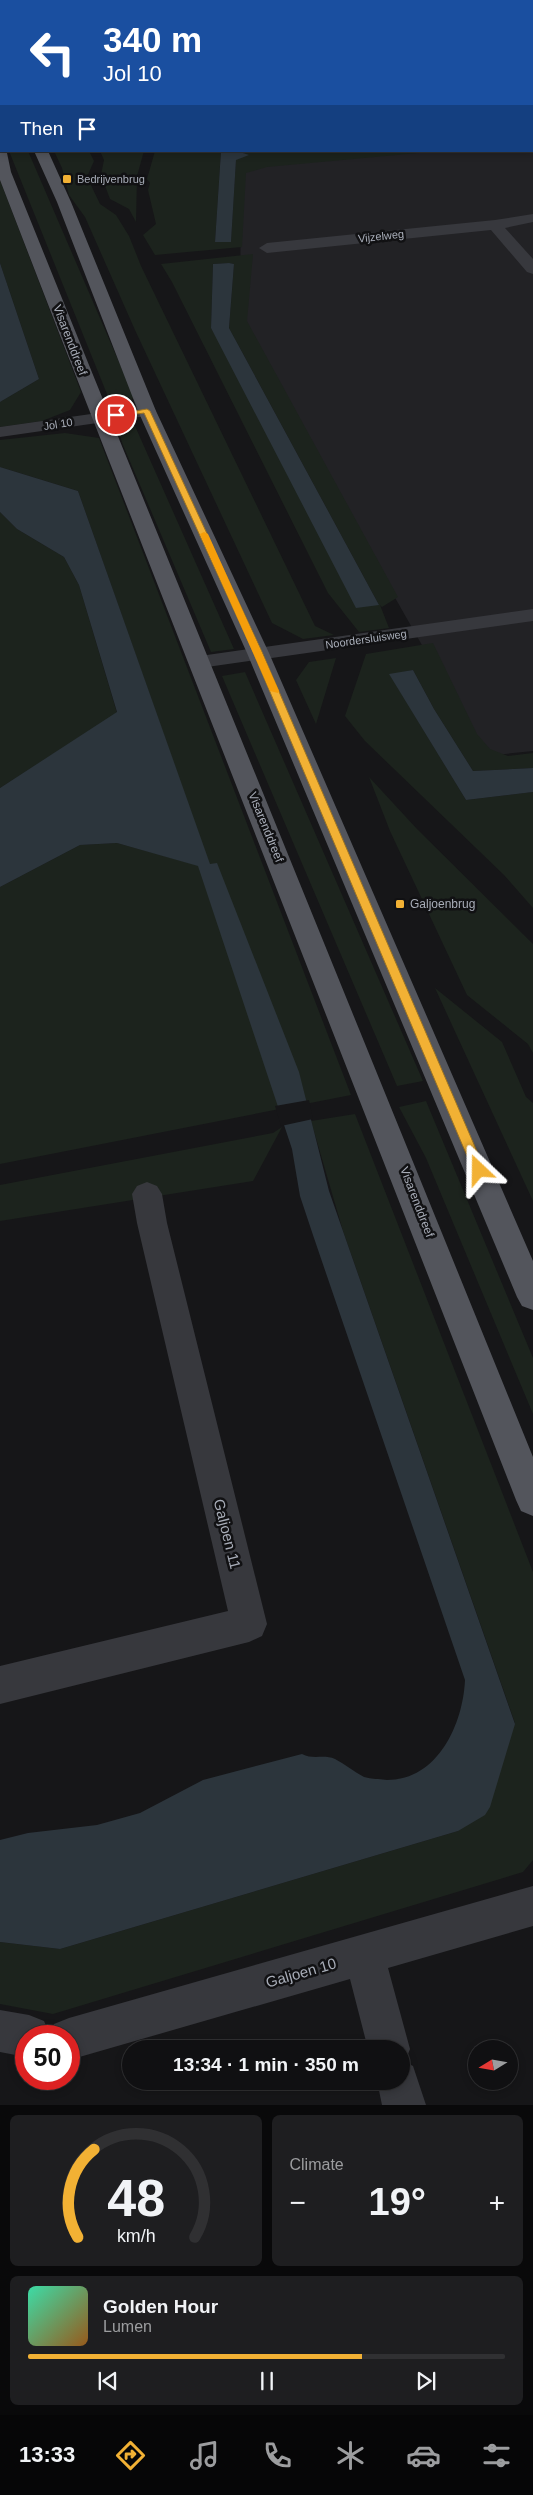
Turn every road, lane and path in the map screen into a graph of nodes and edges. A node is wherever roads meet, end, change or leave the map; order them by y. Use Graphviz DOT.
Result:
graph roads {
  1 [pos="41,152"];
  2 [pos="0,153"];
  3 [pos="533,218"];
  4 [pos="495,225"];
  5 [pos="266,248"];
  6 [pos="533,269"];
  7 [pos="147,411"];
  8 [pos="100,417"];
  9 [pos="0,432"];
  10 [pos="533,615"];
  11 [pos="258,652"];
  12 [pos="200,662"];
  13 [pos="147,1194"];
  14 [pos="533,1297"];
  15 [pos="533,1500"];
  16 [pos="0,1685"];
  17 [pos="533,1906"];
  18 [pos="364,1955"];
  19 [pos="0,2031"];
  20 [pos="15,2034"];
  21 [pos="80,2035"];
  22 [pos="387,2040"];
  23 [pos="400,2090"];
  24 [pos="404,2105"];
  1 -- 7 [label="main road"];
  2 -- 8 [label="main road, Visarenddreef"];
  3 -- 4 [label="street, Vijzelweg"];
  4 -- 5 [label="street, Vijzelweg"];
  4 -- 6 [label="street"];
  7 -- 8 [label="street, Jol 10"];
  7 -- 11 [label="main road"];
  8 -- 9 [label="street, Jol 10"];
  8 -- 12 [label="main road, Visarenddreef"];
  10 -- 11 [label="street, Noordersluisweg"];
  11 -- 12 [label="street, Noordersluisweg"];
  11 -- 14 [label="main road"];
  12 -- 15 [label="main road, Visarenddreef"];
  13 -- 16 [label="street, Galjoen 11"];
  17 -- 18 [label="street, Galjoen 10"];
  18 -- 21 [label="street, Galjoen 10"];
  18 -- 22 [label="street"];
  19 -- 20 [label="street"];
  23 -- 24 [label="street"];
}
